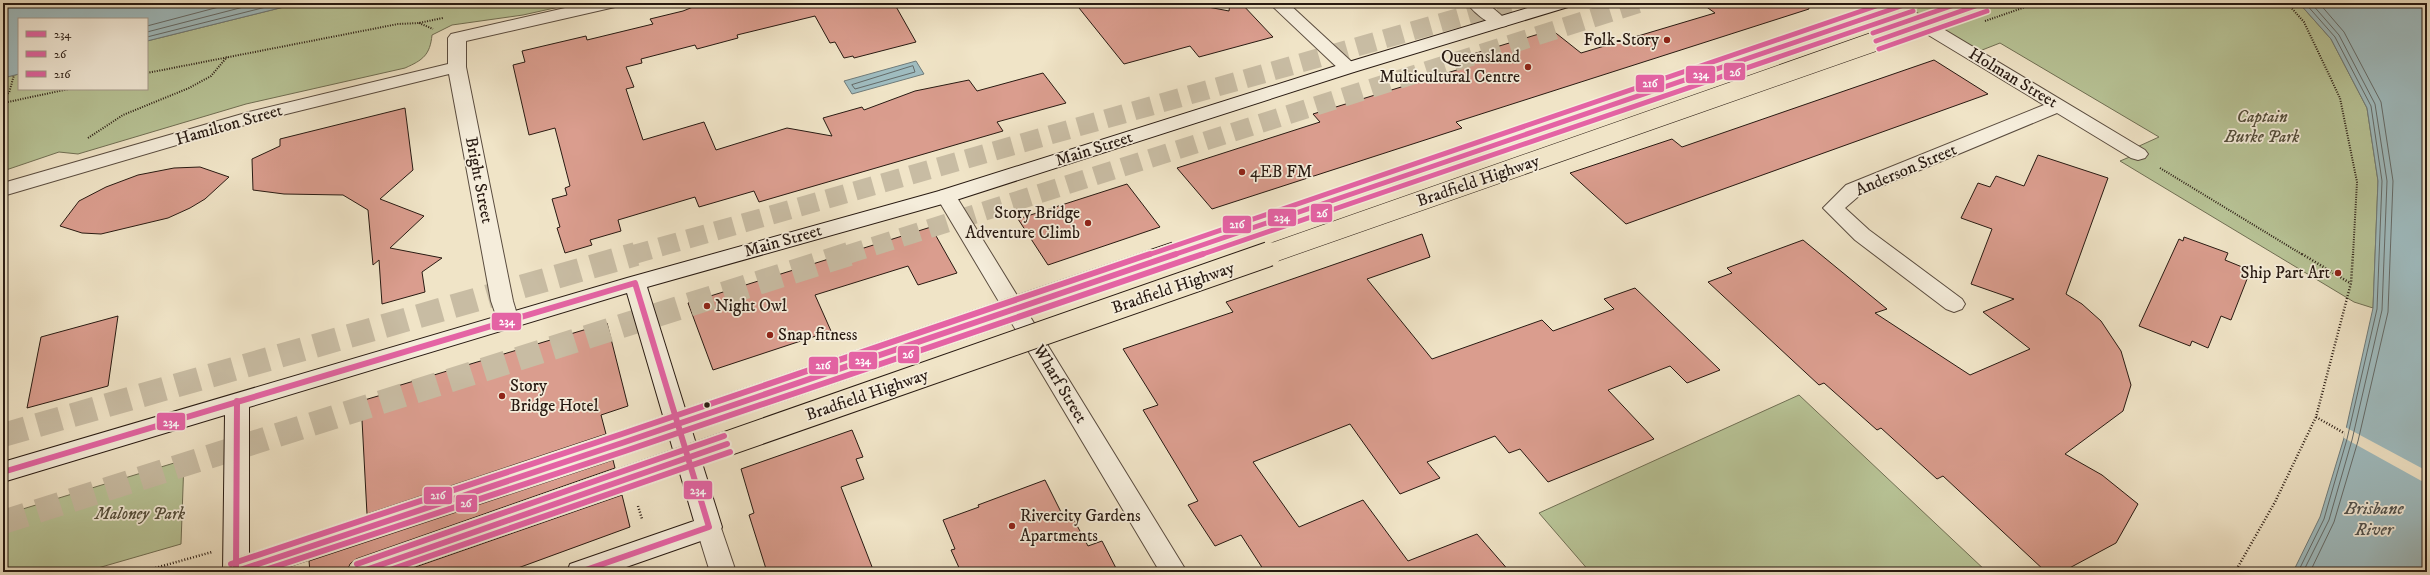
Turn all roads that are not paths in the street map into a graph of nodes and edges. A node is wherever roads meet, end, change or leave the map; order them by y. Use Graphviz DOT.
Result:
graph roads {
  1 [pos="609,3"];
  2 [pos="1278,3"];
  3 [pos="1476,3"];
  4 [pos="1562,3"];
  5 [pos="1888,3"];
  6 [pos="1910,3"];
  7 [pos="1984,3"];
  8 [pos="1500,22"];
  9 [pos="457,67"];
  10 [pos="1348,68"];
  11 [pos="2059,106"];
  12 [pos="2138,154"];
  13 [pos="3,190"];
  14 [pos="946,196"];
  15 [pos="635,282"];
  16 [pos="1954,304"];
  17 [pos="508,321"];
  18 [pos="237,401"];
  19 [pos="3,472"];
  20 [pos="709,527"];
  21 [pos="235,572"];
  22 [pos="360,572"];
  23 [pos="580,572"];
  24 [pos="723,572"];
  25 [pos="1174,572"];
  1 -- 9 [label="street, Bright Street"];
  2 -- 10 [label="street"];
  3 -- 8 [label="street"];
  4 -- 8 [label="street, Main Street"];
  5 -- 11 [label="street, Holman Street"];
  6 -- 21 [label="highway, Bradfield Highway, bridge"];
  7 -- 22 [label="highway, Bradfield Highway, bridge"];
  8 -- 10 [label="street, Main Street"];
  9 -- 13 [label="street, Hamilton Street"];
  9 -- 17 [label="street, Bright Street"];
  10 -- 14 [label="street, Main Street"];
  11 -- 12 [label="street, Holman Street"];
  11 -- 16 [label="street, Anderson Street"];
  14 -- 15 [label="street, Main Street"];
  14 -- 25 [label="street, Wharf Street"];
  15 -- 17 [label="street, Main Street"];
  15 -- 20 [label="street"];
  17 -- 18 [label="street, Main Street"];
  18 -- 19 [label="street, Main Street"];
  18 -- 21 [label="street"];
  20 -- 23 [label="street"];
  20 -- 24 [label="street"];
}
